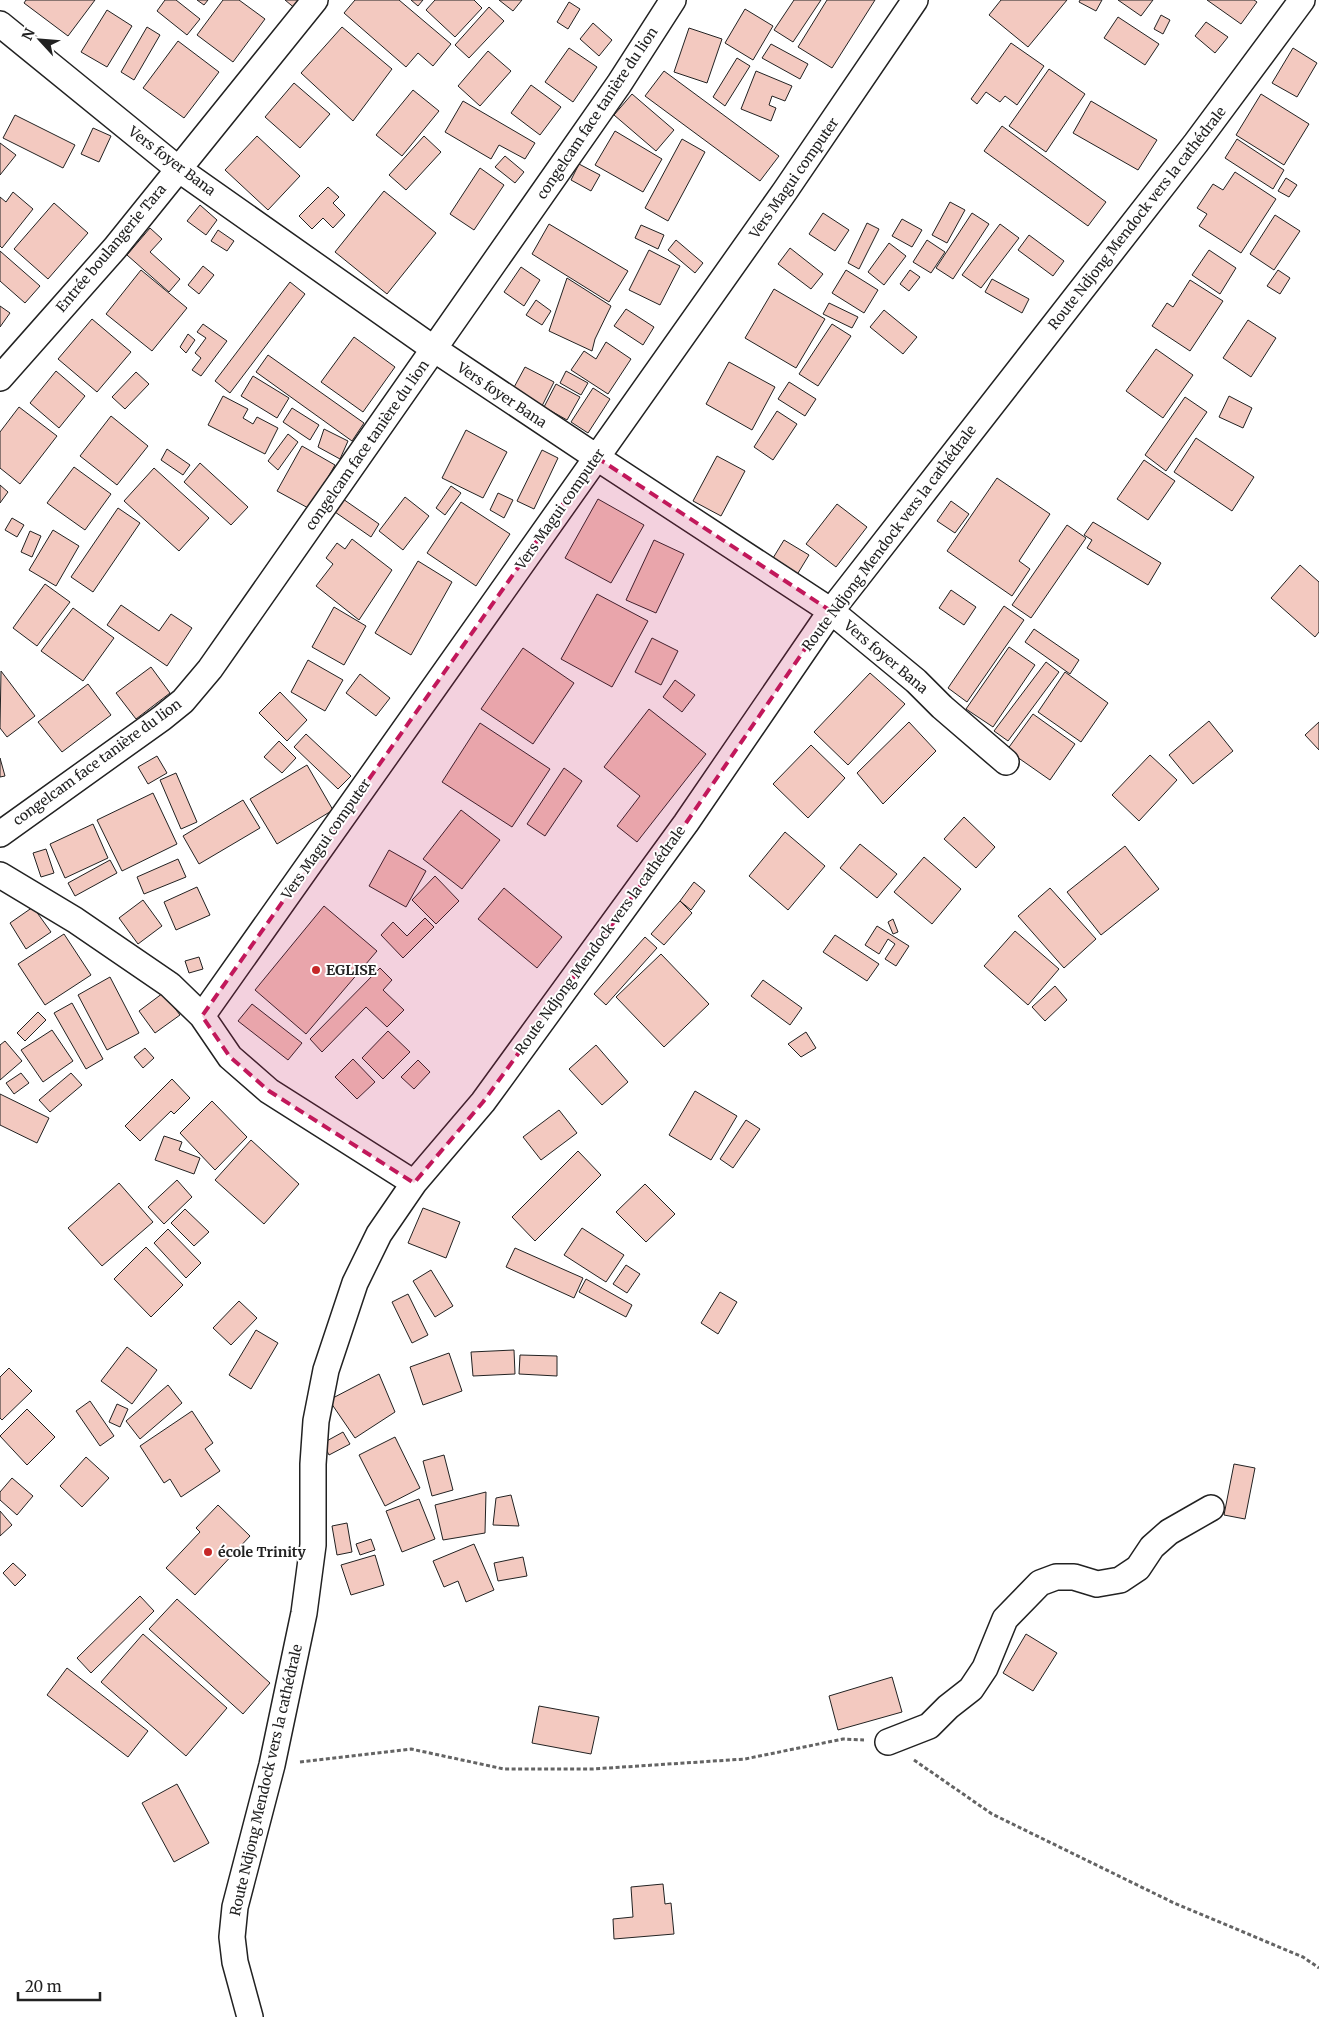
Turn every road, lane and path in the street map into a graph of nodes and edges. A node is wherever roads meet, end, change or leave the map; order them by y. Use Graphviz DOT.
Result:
graph roads {
  1 [pos="315,0"];
  2 [pos="673,0"];
  3 [pos="915,0"];
  4 [pos="1302,0"];
  5 [pos="0,24"];
  6 [pos="177,168"];
  7 [pos="434,349"];
  8 [pos="0,378"];
  9 [pos="596,457"];
  10 [pos="831,610"];
  11 [pos="1006,762"];
  12 [pos="0,834"];
  13 [pos="0,875"];
  14 [pos="202,1016"];
  15 [pos="414,1183"];
  16 [pos="1210,1508"];
  17 [pos="888,1742"];
  18 [pos="272,1765"];
  19 [pos="1319,1968"];
  20 [pos="250,2017"];
  1 -- 6 [label="street, Entrée boulangerie Tara"];
  2 -- 7 [label="street, congelcam face tanière du lion"];
  3 -- 9 [label="street, Vers Magui computer"];
  4 -- 10 [label="street, Route Ndjong Mendock vers la cathédrale"];
  5 -- 6 [label="street, Vers foyer Bana"];
  6 -- 7 [label="street, Vers foyer Bana"];
  6 -- 8 [label="street, Entrée boulangerie Tara"];
  7 -- 9 [label="street, Vers foyer Bana"];
  7 -- 12 [label="street, congelcam face tanière du lion"];
  9 -- 10 [label="street, Vers foyer Bana"];
  9 -- 14 [label="street, Vers Magui computer"];
  10 -- 11 [label="street, Vers foyer Bana"];
  10 -- 15 [label="street, Route Ndjong Mendock vers la cathédrale"];
  13 -- 14 [label="street"];
  14 -- 15 [label="street"];
  15 -- 18 [label="street, Route Ndjong Mendock vers la cathédrale"];
  16 -- 17 [label="street"];
  17 -- 18 [label="path"];
  17 -- 19 [label="path"];
  18 -- 20 [label="street, Route Ndjong Mendock vers la cathédrale"];
}
